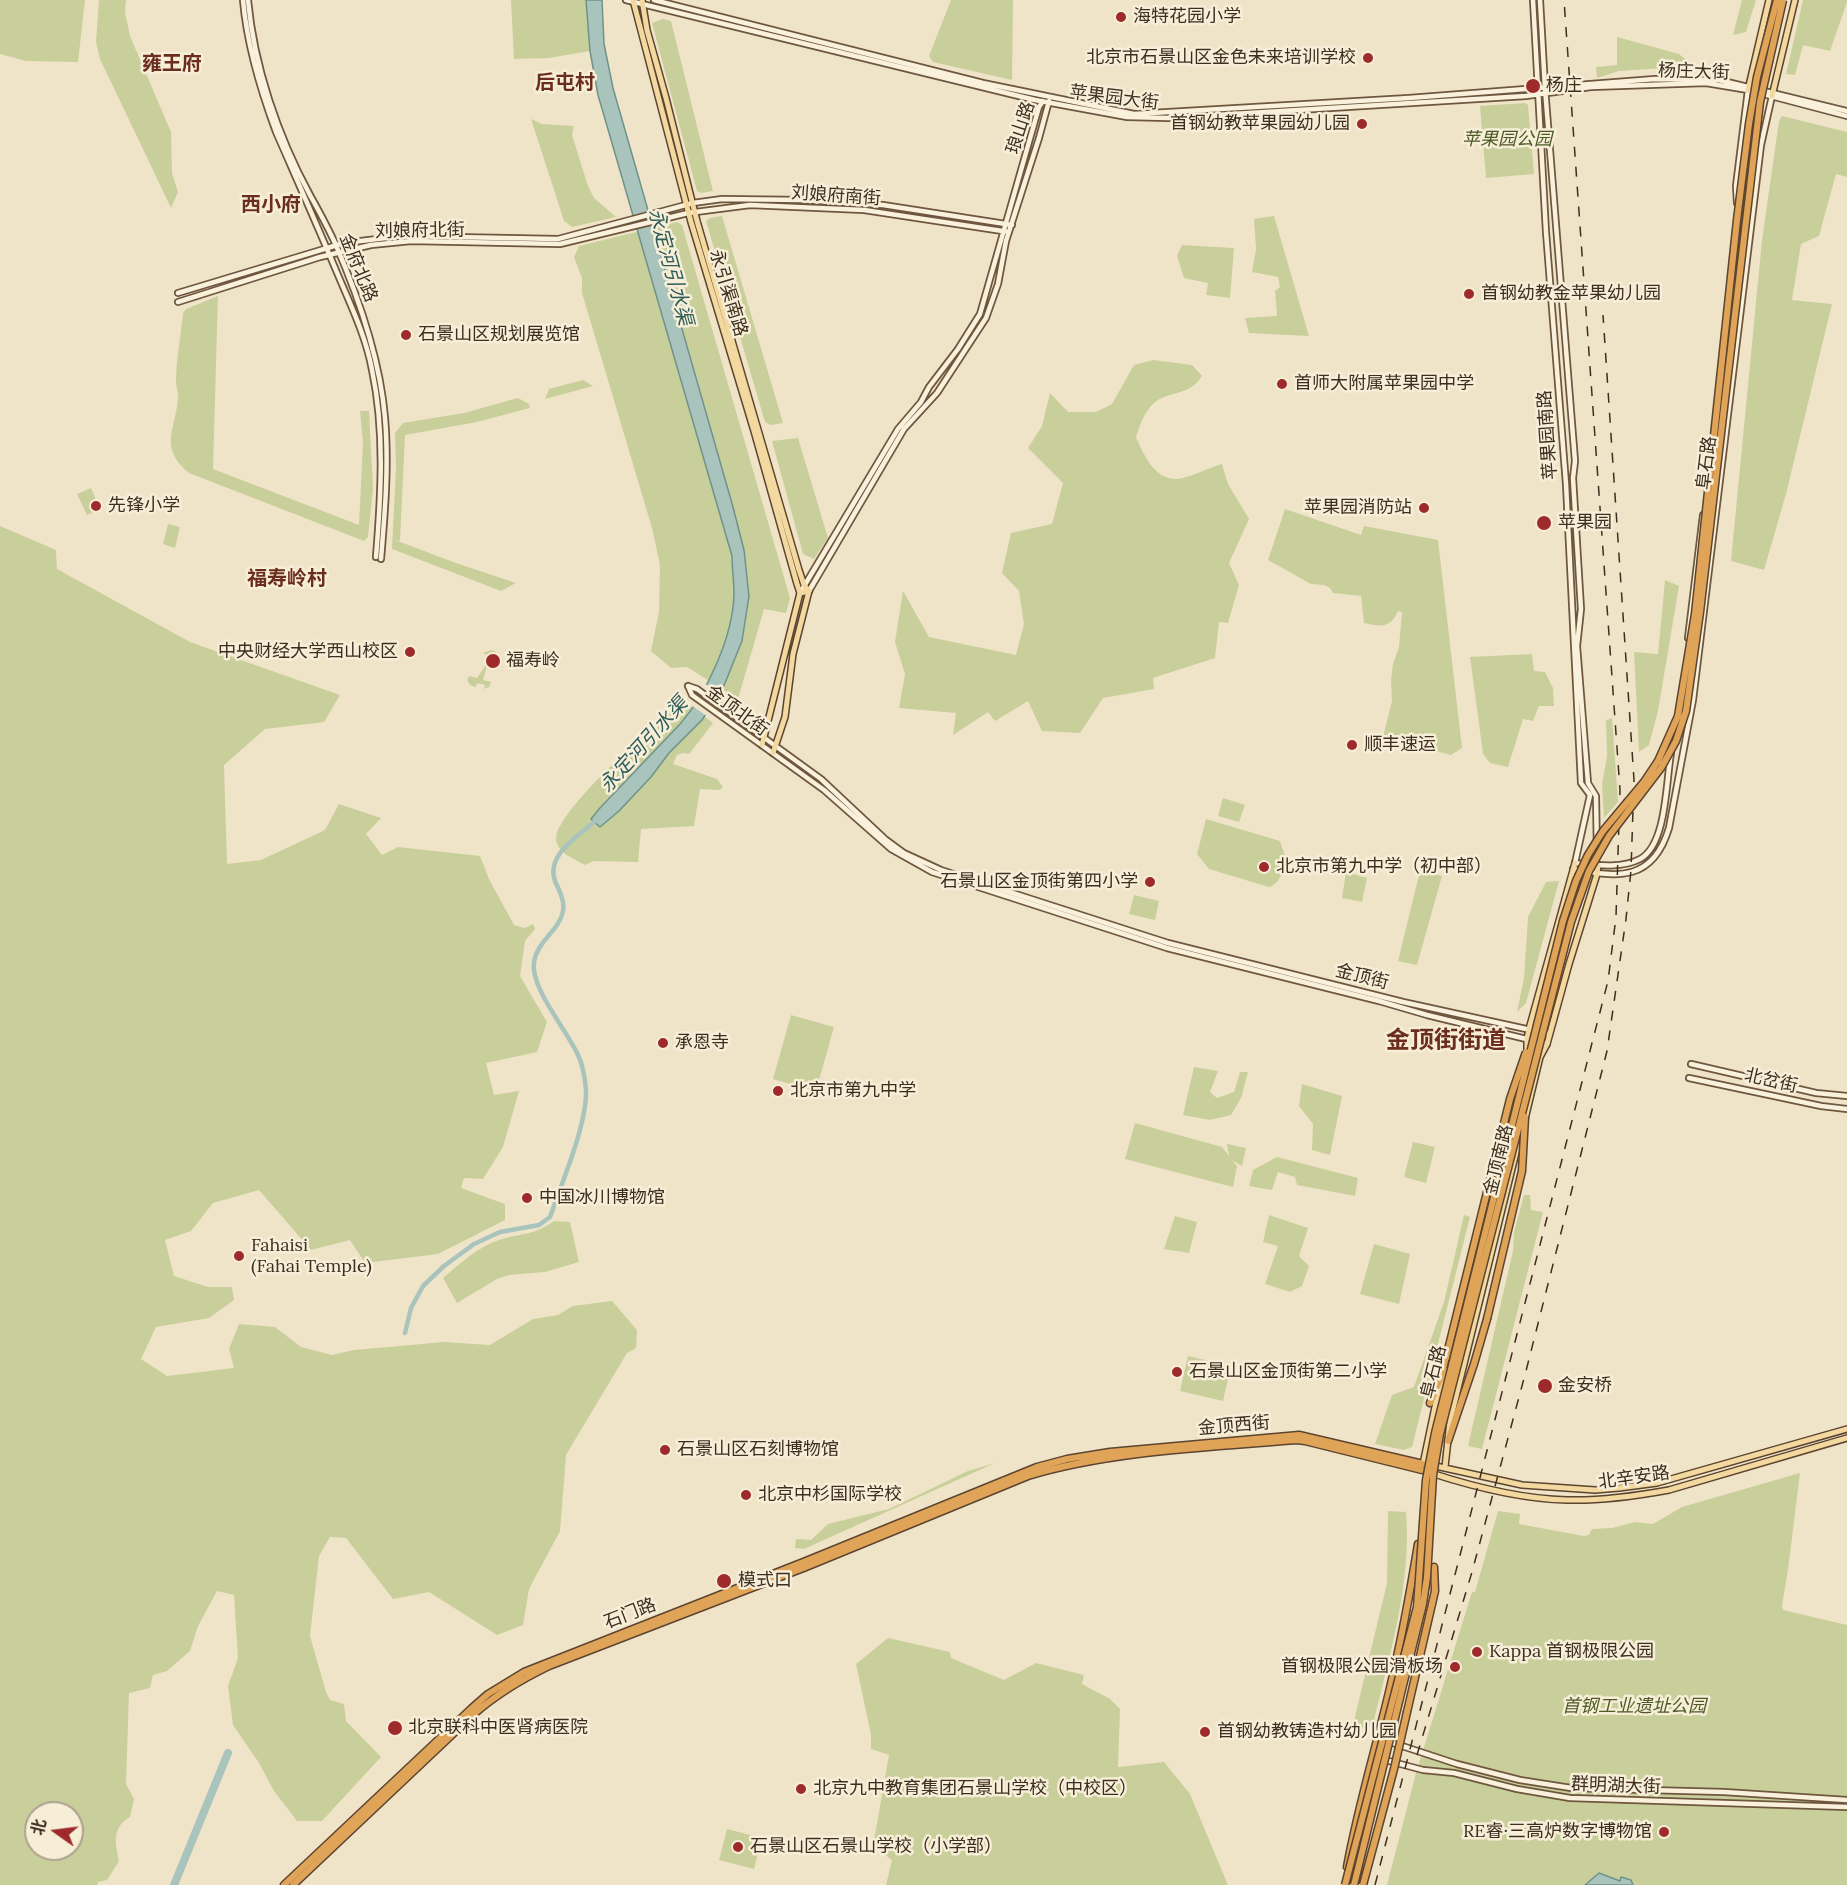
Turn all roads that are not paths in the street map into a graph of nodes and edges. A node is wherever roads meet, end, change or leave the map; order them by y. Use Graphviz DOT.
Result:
graph roads {
  1 [pos="243,0"];
  2 [pos="248,0"];
  3 [pos="626,0"];
  4 [pos="1533,0"];
  5 [pos="1540,0"];
  6 [pos="1769,0"];
  7 [pos="1777,0"];
  8 [pos="1783,0"];
  9 [pos="1795,0"];
  10 [pos="633,1"];
  11 [pos="657,1"];
  12 [pos="642,2"];
  13 [pos="659,8"];
  14 [pos="1748,88"];
  15 [pos="1545,90"];
  16 [pos="1537,91"];
  17 [pos="1772,94"];
  18 [pos="1047,97"];
  19 [pos="1042,101"];
  20 [pos="1049,103"];
  21 [pos="1847,111"];
  22 [pos="1847,116"];
  23 [pos="690,205"];
  24 [pos="692,212"];
  25 [pos="659,213"];
  26 [pos="661,220"];
  27 [pos="1009,225"];
  28 [pos="1006,232"];
  29 [pos="336,245"];
  30 [pos="327,247"];
  31 [pos="338,252"];
  32 [pos="330,255"];
  33 [pos="178,293"];
  34 [pos="178,302"];
  35 [pos="804,585"];
  36 [pos="809,591"];
  37 [pos="800,593"];
  38 [pos="764,739"];
  39 [pos="762,746"];
  40 [pos="775,750"];
  41 [pos="1598,865"];
  42 [pos="1574,866"];
  43 [pos="1597,874"];
  44 [pos="1168,945"];
  45 [pos="1529,1029"];
  46 [pos="1550,1034"];
  47 [pos="1534,1035"];
  48 [pos="1527,1039"];
  49 [pos="1547,1044"];
  50 [pos="1691,1064"];
  51 [pos="1689,1078"];
  52 [pos="1847,1096"];
  53 [pos="1525,1107"];
  54 [pos="1847,1109"];
  55 [pos="1446,1358"];
  56 [pos="1439,1366"];
  57 [pos="1450,1366"];
  58 [pos="1433,1403"];
  59 [pos="1847,1429"];
  60 [pos="1847,1438"];
  61 [pos="1448,1441"];
  62 [pos="1423,1467"];
  63 [pos="1445,1467"];
  64 [pos="1046,1468"];
  65 [pos="1418,1544"];
  66 [pos="1434,1568"];
  67 [pos="1393,1743"];
  68 [pos="1389,1761"];
  69 [pos="1847,1800"];
  70 [pos="1847,1807"];
  71 [pos="284,1885"];
  72 [pos="293,1885"];
  73 [pos="1345,1885"];
  74 [pos="1354,1885"];
  75 [pos="1363,1885"];
  1 -- 30 [label="main road, 金府北路"];
  2 -- 29 [label="main road, 金府北路"];
  3 -- 10 [label="main road, 苹果园大街"];
  4 -- 16 [label="main road, 苹果园南路"];
  5 -- 15 [label="main road, 苹果园南路"];
  6 -- 14 [label="main road, 阜石路"];
  7 -- 47 [label="highway, 阜石路, bridge"];
  8 -- 53 [label="highway, 阜石路, bridge"];
  9 -- 17 [label="main road, 阜石路"];
  10 -- 12 [label="main road, 苹果园大街"];
  10 -- 23 [label="main road, 永引渠南路"];
  11 -- 13 [label="main road"];
  11 -- 18 [label="main road, 苹果园大街"];
  12 -- 13 [label="main road, 苹果园大街"];
  12 -- 23 [label="main road, 永引渠南路"];
  13 -- 19 [label="main road, 苹果园大街"];
  14 -- 15 [label="main road, 杨庄大街"];
  14 -- 17 [label="main road, 杨庄大街"];
  14 -- 41 [label="main road, 阜石路"];
  15 -- 16 [label="main road, 杨庄大街"];
  15 -- 41 [label="main road, 苹果园南路"];
  16 -- 18 [label="main road, 苹果园大街"];
  16 -- 20 [label="main road, 苹果园大街"];
  16 -- 42 [label="main road, 苹果园南路"];
  17 -- 21 [label="main road"];
  17 -- 22 [label="main road, 杨庄大街"];
  17 -- 43 [label="main road, 阜石路"];
  18 -- 19 [label="main road, 琅山路"];
  18 -- 20 [label="main road, 琅山路"];
  19 -- 20 [label="main road, 苹果园大街"];
  19 -- 27 [label="main road, 琅山路"];
  20 -- 27 [label="main road, 琅山路"];
  23 -- 24 [label="main road, 永引渠南路"];
  23 -- 25 [label="main road, 刘娘府南街"];
  23 -- 27 [label="main road, 刘娘府南街"];
  24 -- 26 [label="main road, 刘娘府南街"];
  24 -- 28 [label="main road, 刘娘府南街"];
  24 -- 35 [label="main road, 永引渠南路"];
  24 -- 37 [label="main road, 永引渠南路"];
  25 -- 29 [label="main road, 刘娘府北街"];
  26 -- 31 [label="main road, 刘娘府北街"];
  27 -- 28 [label="main road, 琅山路"];
  28 -- 35 [label="main road, 琅山路"];
  28 -- 36 [label="main road, 琅山路"];
  29 -- 30 [label="main road, 刘娘府北街"];
  29 -- 31 [label="main road, 金府北路"];
  30 -- 32 [label="main road, 金府北路"];
  30 -- 33 [label="main road, 刘娘府北街"];
  31 -- 32 [label="main road, 刘娘府北街"];
  31 -- 32 [label="main road, 金府北路"];
  32 -- 34 [label="main road, 刘娘府北街"];
  35 -- 36 [label="main road, 永引渠南路"];
  35 -- 37 [label="main road, 琅山路"];
  36 -- 37 [label="main road"];
  36 -- 40 [label="main road"];
  37 -- 38 [label="main road, 永引渠南路"];
  38 -- 39 [label="main road, 永引渠南路"];
  38 -- 39 [label="main road, 金顶北街"];
  38 -- 40 [label="main road, 金顶北街"];
  39 -- 40 [label="main road, 金顶北街"];
  40 -- 44 [label="main road, 金顶北街"];
  41 -- 42 [label="main road, 阜石路"];
  41 -- 43 [label="main road, 金顶南路"];
  42 -- 43 [label="main road, 阜石路"];
  42 -- 45 [label="main road, 金顶南路"];
  43 -- 46 [label="main road, 金顶南路"];
  44 -- 45 [label="main road, 金顶街"];
  44 -- 48 [label="main road, 金顶街"];
  45 -- 46 [label="main road, 金顶街"];
  45 -- 48 [label="main road, 金顶南路"];
  46 -- 49 [label="main road, 金顶南路"];
  47 -- 55 [label="highway, bridge"];
  47 -- 73 [label="highway, 阜石路, bridge"];
  48 -- 49 [label="main road, 金顶街"];
  48 -- 57 [label="main road, 金顶南路"];
  49 -- 61 [label="main road, 金顶南路"];
  50 -- 52 [label="main road, 北岔街"];
  51 -- 54 [label="main road, 北岔街"];
  53 -- 61 [label="highway, bridge"];
  53 -- 74 [label="highway, 阜石路, bridge"];
  55 -- 56 [label="highway"];
  55 -- 58 [label="highway"];
  57 -- 58 [label="main road"];
  57 -- 62 [label="main road, 金顶南路"];
  58 -- 62 [label="main road"];
  59 -- 63 [label="main road, 北辛安路"];
  60 -- 62 [label="main road, 北辛安路"];
  61 -- 63 [label="main road, 金顶南路"];
  62 -- 63 [label="main road, 北辛安路"];
  62 -- 64 [label="highway, 金顶西街"];
  64 -- 71 [label="highway, 石门路"];
  64 -- 72 [label="highway, 石门路"];
  65 -- 73 [label="highway, bridge"];
  66 -- 75 [label="highway, bridge"];
  67 -- 69 [label="main road, 群明湖大街"];
  68 -- 70 [label="main road, 群明湖大街"];
}
